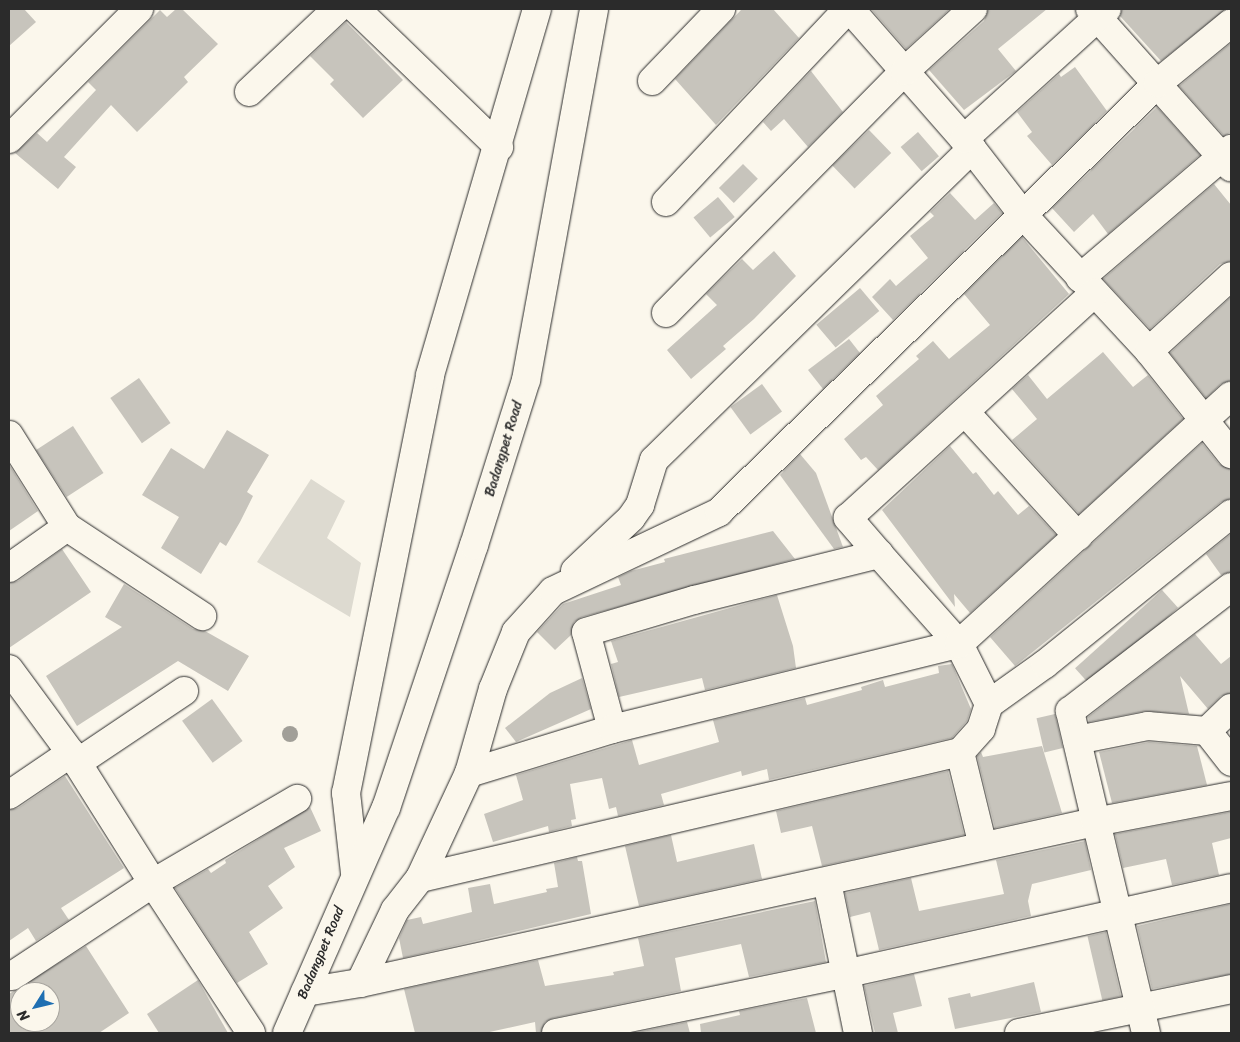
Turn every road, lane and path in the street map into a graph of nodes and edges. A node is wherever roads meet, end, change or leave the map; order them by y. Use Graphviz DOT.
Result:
graph roads {
  1 [pos="139,9"];
  2 [pos="337,9"];
  3 [pos="356,9"];
  4 [pos="537,9"];
  5 [pos="594,9"];
  6 [pos="720,9"];
  7 [pos="849,9"];
  8 [pos="974,9"];
  9 [pos="1098,11"];
  10 [pos="1231,23"];
  11 [pos="905,71"];
  12 [pos="652,81"];
  13 [pos="1158,83"];
  14 [pos="249,92"];
  15 [pos="9,139"];
  16 [pos="968,144"];
  17 [pos="499,147"];
  18 [pos="1228,158"];
  19 [pos="666,202"];
  20 [pos="1024,216"];
  21 [pos="1231,276"];
  22 [pos="1087,285"];
  23 [pos="666,313"];
  24 [pos="1149,351"];
  25 [pos="1231,396"];
  26 [pos="965,412"];
  27 [pos="1203,421"];
  28 [pos="9,435"];
  29 [pos="1231,454"];
  30 [pos="1231,514"];
  31 [pos="67,527"];
  32 [pos="1078,536"];
  33 [pos="879,554"];
  34 [pos="9,568"];
  35 [pos="1231,587"];
  36 [pos="554,590"];
  37 [pos="202,616"];
  38 [pos="959,644"];
  39 [pos="9,669"];
  40 [pos="184,691"];
  41 [pos="988,704"];
  42 [pos="1231,708"];
  43 [pos="612,729"];
  44 [pos="1206,731"];
  45 [pos="1077,740"];
  46 [pos="960,752"];
  47 [pos="74,758"];
  48 [pos="1231,762"];
  49 [pos="469,773"];
  50 [pos="9,795"];
  51 [pos="1231,796"];
  52 [pos="297,799"];
  53 [pos="1095,822"];
  54 [pos="983,846"];
  55 [pos="355,873"];
  56 [pos="420,878"];
  57 [pos="827,882"];
  58 [pos="153,883"];
  59 [pos="1231,888"];
  60 [pos="1115,912"];
  61 [pos="844,974"];
  62 [pos="12,976"];
  63 [pos="360,983"];
  64 [pos="1231,989"];
  65 [pos="306,992"];
  66 [pos="1142,1020"];
  67 [pos="251,1033"];
  68 [pos="287,1033"];
  69 [pos="556,1033"];
  70 [pos="858,1033"];
  71 [pos="1019,1033"];
  1 -- 15 [label="street"];
  2 -- 14 [label="street"];
  3 -- 17 [label="street"];
  4 -- 17 [label="street, Badangpet Road"];
  5 -- 55 [label="street, Badangpet Road"];
  6 -- 12 [label="street"];
  7 -- 11 [label="street"];
  7 -- 19 [label="street"];
  8 -- 11 [label="street"];
  9 -- 13 [label="street"];
  9 -- 16 [label="street"];
  10 -- 13 [label="street"];
  11 -- 16 [label="street"];
  11 -- 23 [label="street"];
  13 -- 18 [label="street"];
  13 -- 20 [label="street"];
  16 -- 20 [label="street"];
  16 -- 36 [label="street"];
  17 -- 55 [label="street, Badangpet Road"];
  18 -- 22 [label="street"];
  20 -- 22 [label="street"];
  20 -- 36 [label="street"];
  21 -- 24 [label="street"];
  22 -- 24 [label="street"];
  22 -- 26 [label="street"];
  24 -- 27 [label="street"];
  25 -- 27 [label="street"];
  26 -- 32 [label="street"];
  26 -- 33 [label="street"];
  27 -- 29 [label="street"];
  27 -- 32 [label="street"];
  28 -- 31 [label="street"];
  30 -- 41 [label="street"];
  31 -- 34 [label="street"];
  31 -- 37 [label="street"];
  32 -- 38 [label="street"];
  33 -- 38 [label="street"];
  33 -- 43 [label="street"];
  35 -- 45 [label="street"];
  36 -- 49 [label="street"];
  38 -- 41 [label="street"];
  38 -- 43 [label="street"];
  39 -- 47 [label="street"];
  40 -- 47 [label="street"];
  41 -- 46 [label="street"];
  42 -- 44 [label="street"];
  43 -- 49 [label="street"];
  44 -- 45 [label="street"];
  44 -- 48 [label="street"];
  45 -- 53 [label="street"];
  46 -- 54 [label="street"];
  46 -- 56 [label="street"];
  47 -- 50 [label="street"];
  47 -- 58 [label="street"];
  49 -- 56 [label="street"];
  51 -- 53 [label="street"];
  52 -- 58 [label="street"];
  53 -- 54 [label="street"];
  53 -- 60 [label="street"];
  54 -- 57 [label="street"];
  55 -- 65 [label="street, Badangpet Road"];
  56 -- 63 [label="street"];
  57 -- 61 [label="street"];
  57 -- 63 [label="street"];
  58 -- 62 [label="street"];
  58 -- 67 [label="street"];
  59 -- 60 [label="street"];
  60 -- 61 [label="street"];
  60 -- 66 [label="street"];
  61 -- 69 [label="street"];
  61 -- 70 [label="street"];
  63 -- 65 [label="street"];
  64 -- 66 [label="street"];
  65 -- 68 [label="street, Badangpet Road"];
  66 -- 71 [label="street"];
}
